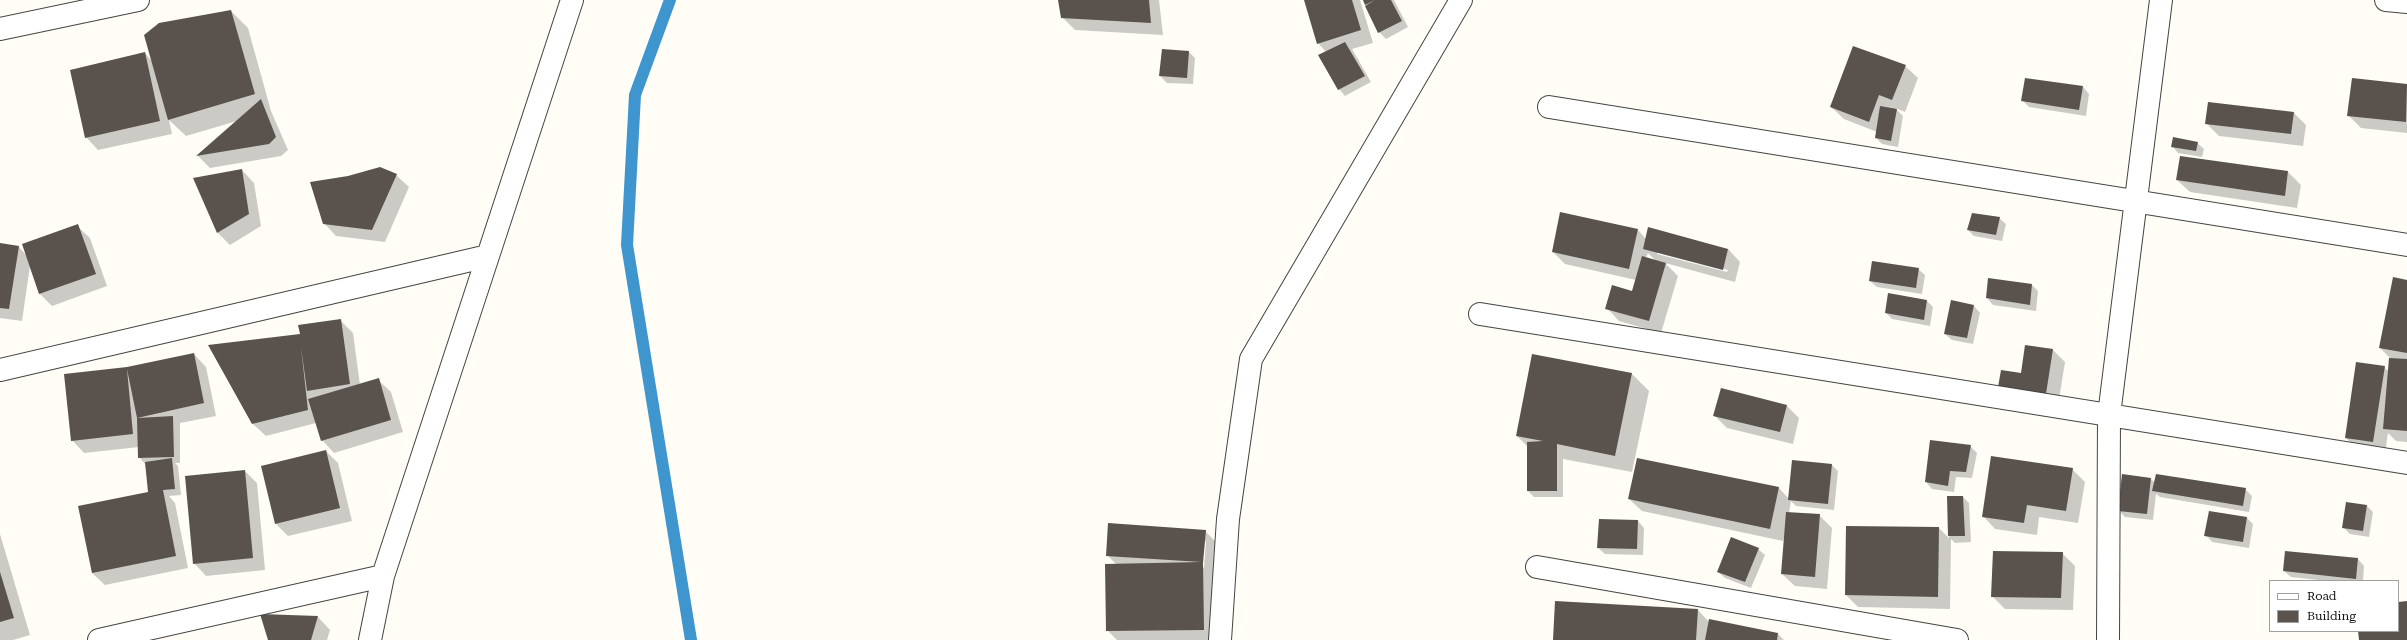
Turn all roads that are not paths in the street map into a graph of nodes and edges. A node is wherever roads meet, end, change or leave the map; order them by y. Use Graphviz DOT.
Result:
graph roads {
  1 [pos="138,0"];
  2 [pos="572,0"];
  3 [pos="1461,0"];
  4 [pos="2161,0"];
  5 [pos="2386,0"];
  6 [pos="2407,2"];
  7 [pos="0,29"];
  8 [pos="1549,107"];
  9 [pos="2136,202"];
  10 [pos="2407,245"];
  11 [pos="488,256"];
  12 [pos="1480,314"];
  13 [pos="0,370"];
  14 [pos="2109,415"];
  15 [pos="2407,463"];
  16 [pos="1537,567"];
  17 [pos="383,576"];
  18 [pos="99,640"];
  19 [pos="370,640"];
  20 [pos="1220,640"];
  21 [pos="1957,640"];
  22 [pos="2108,640"];
  1 -- 7 [label="street"];
  2 -- 11 [label="street"];
  3 -- 20 [label="street"];
  4 -- 9 [label="street"];
  5 -- 6 [label="street"];
  8 -- 9 [label="street"];
  9 -- 10 [label="street"];
  9 -- 14 [label="street"];
  11 -- 13 [label="street"];
  11 -- 17 [label="street"];
  12 -- 14 [label="street"];
  14 -- 15 [label="street"];
  14 -- 22 [label="street"];
  16 -- 21 [label="street"];
  17 -- 18 [label="street"];
  17 -- 19 [label="street"];
}
